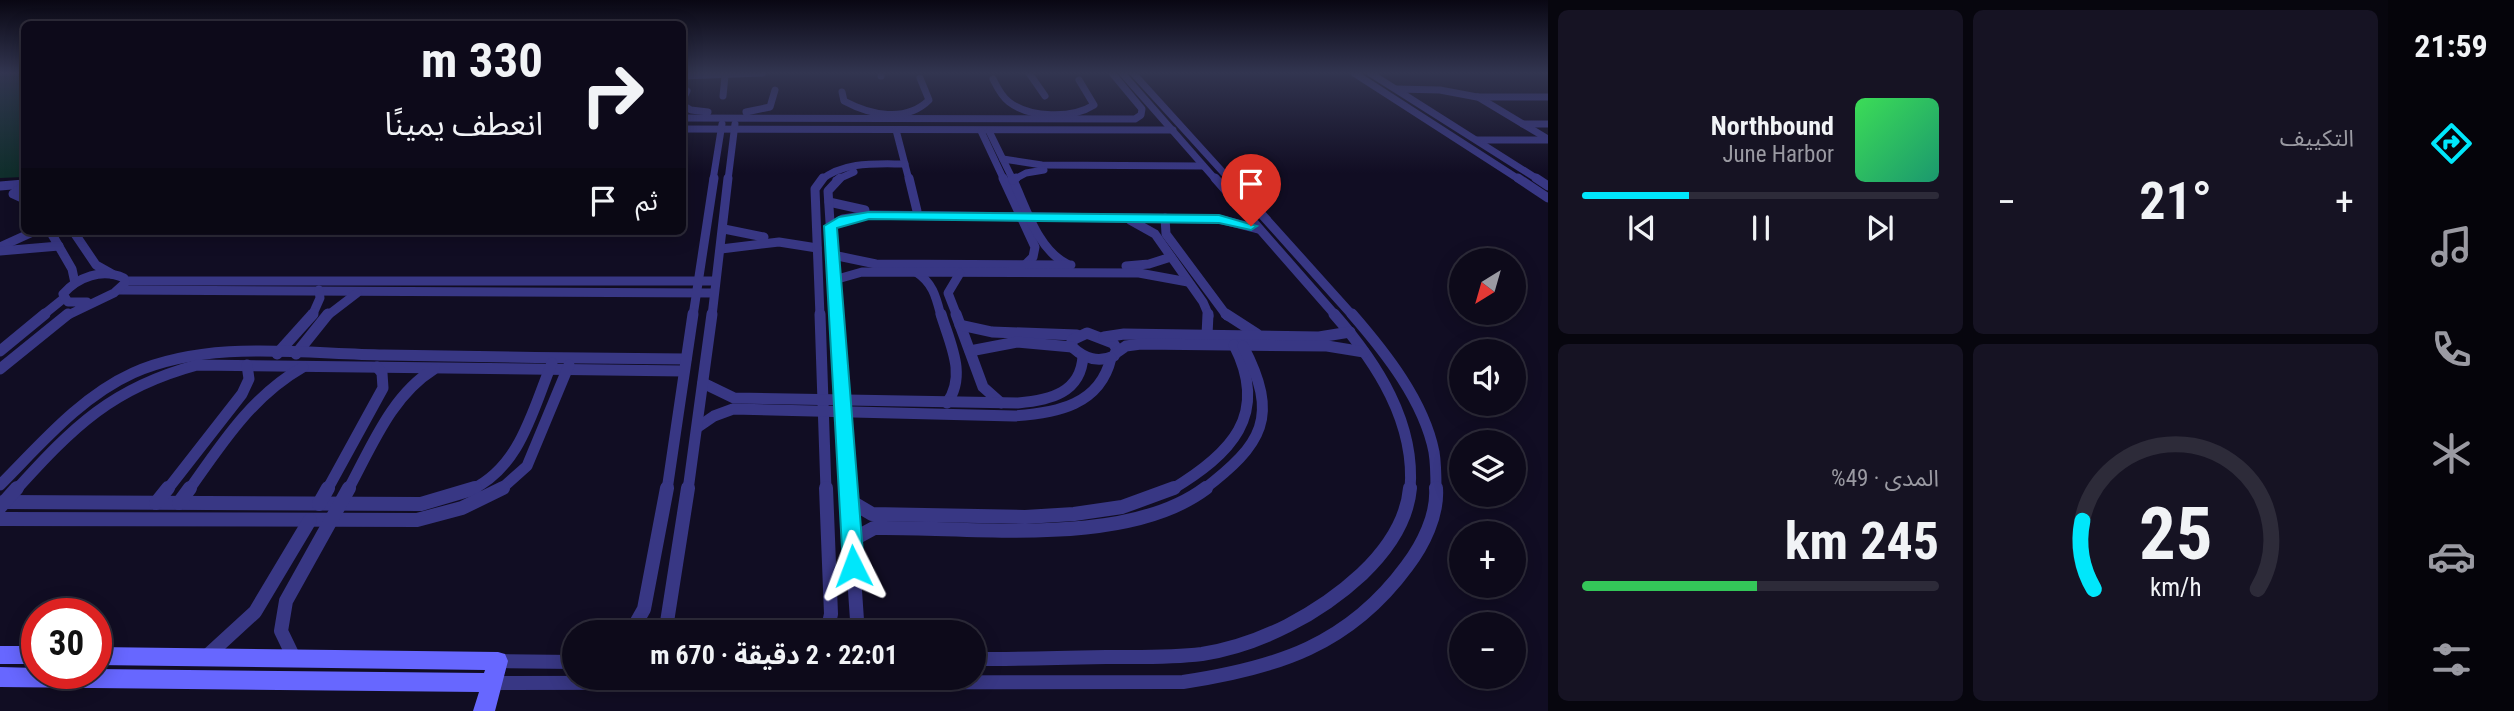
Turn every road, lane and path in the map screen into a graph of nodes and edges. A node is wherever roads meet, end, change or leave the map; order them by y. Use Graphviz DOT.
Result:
graph roads {
  1 [pos="688,106"];
  2 [pos="770,106"];
  3 [pos="852,106"];
  4 [pos="920,106"];
  5 [pos="1022,106"];
  6 [pos="1092,106"];
  7 [pos="1140,106"];
  8 [pos="1155,106"];
  9 [pos="1159,106"];
  10 [pos="1405,106"];
  11 [pos="1423,106"];
  12 [pos="1492,106"];
  13 [pos="887,116"];
  14 [pos="1070,117"];
  15 [pos="686,121"];
  16 [pos="727,123"];
  17 [pos="1522,124"];
  18 [pos="1548,124"];
  19 [pos="686,128"];
  20 [pos="1176,128"];
  21 [pos="896,130"];
  22 [pos="985,131"];
  23 [pos="1548,139"];
  24 [pos="1475,140"];
  25 [pos="1003,159"];
  26 [pos="905,167"];
  27 [pos="1206,169"];
  28 [pos="1013,180"];
  29 [pos="1546,184"];
  30 [pos="21,185"];
  31 [pos="0,186"];
  32 [pos="0,193"];
  33 [pos="1548,198"];
  34 [pos="20,199"];
  35 [pos="829,202"];
  36 [pos="1237,204"];
  37 [pos="917,211"];
  38 [pos="1025,215"];
  39 [pos="1124,218"];
  40 [pos="1165,218"];
  41 [pos="831,226"];
  42 [pos="724,229"];
  43 [pos="1261,230"];
  44 [pos="816,234"];
  45 [pos="27,235"];
  46 [pos="52,235"];
  47 [pos="76,235"];
  48 [pos="59,246"];
  49 [pos="817,248"];
  50 [pos="0,249"];
  51 [pos="721,249"];
  52 [pos="833,255"];
  53 [pos="1171,257"];
  54 [pos="1025,265"];
  55 [pos="1070,265"];
  56 [pos="916,272"];
  57 [pos="960,272"];
  58 [pos="111,274"];
  59 [pos="125,281"];
  60 [pos="834,281"];
  61 [pos="1188,282"];
  62 [pos="75,283"];
  63 [pos="697,287"];
  64 [pos="715,287"];
  65 [pos="119,290"];
  66 [pos="319,290"];
  67 [pos="360,291"];
  68 [pos="63,299"];
  69 [pos="87,302"];
  70 [pos="960,325"];
  71 [pos="1350,332"];
  72 [pos="1077,335"];
  73 [pos="1207,335"];
  74 [pos="1263,336"];
  75 [pos="1104,337"];
  76 [pos="1238,345"];
  77 [pos="1072,347"];
  78 [pos="0,351"];
  79 [pos="970,351"];
  80 [pos="1364,352"];
  81 [pos="277,354"];
  82 [pos="296,354"];
  83 [pos="1114,355"];
  84 [pos="1083,356"];
  85 [pos="552,363"];
  86 [pos="569,364"];
  87 [pos="247,365"];
  88 [pos="685,365"];
  89 [pos="305,366"];
  90 [pos="377,367"];
  91 [pos="438,368"];
  92 [pos="0,369"];
  93 [pos="703,383"];
  94 [pos="947,403"];
  95 [pos="1001,403"];
  96 [pos="823,407"];
  97 [pos="842,407"];
  98 [pos="698,427"];
  99 [pos="0,485"];
  100 [pos="850,501"];
  101 [pos="156,503"];
  102 [pos="179,503"];
  103 [pos="2,504"];
  104 [pos="319,504"];
  105 [pos="339,504"];
  106 [pos="0,519"];
  107 [pos="310,520"];
  108 [pos="330,520"];
  109 [pos="852,540"];
  110 [pos="638,620"];
  111 [pos="667,620"];
  112 [pos="830,620"];
  113 [pos="857,620"];
  114 [pos="0,655"];
  115 [pos="21,656"];
  116 [pos="112,656"];
  117 [pos="205,657"];
  118 [pos="293,658"];
  119 [pos="986,659"];
  120 [pos="498,661"];
  121 [pos="562,662"];
  122 [pos="0,677"];
  123 [pos="492,683"];
  124 [pos="484,711"];
  1 -- 16 [label="street"];
  2 -- 16 [label="street"];
  3 -- 13 [label="street"];
  4 -- 13 [label="street"];
  5 -- 14 [label="street"];
  6 -- 14 [label="street"];
  7 -- 14 [label="street"];
  8 -- 20 [label="street"];
  9 -- 20 [label="street"];
  10 -- 33 [label="street"];
  11 -- 24 [label="street"];
  12 -- 17 [label="street"];
  13 -- 14 [label="street"];
  13 -- 16 [label="street"];
  15 -- 16 [label="street"];
  16 -- 19 [label="street"];
  16 -- 20 [label="street"];
  16 -- 21 [label="street"];
  16 -- 42 [label="street"];
  16 -- 63 [label="street"];
  17 -- 18 [label="street"];
  17 -- 23 [label="street"];
  20 -- 22 [label="street"];
  20 -- 27 [label="street"];
  20 -- 123 [label="street"];
  21 -- 22 [label="street"];
  21 -- 26 [label="street"];
  22 -- 25 [label="street"];
  22 -- 38 [label="street"];
  23 -- 24 [label="street"];
  24 -- 29 [label="street"];
  25 -- 27 [label="street"];
  25 -- 28 [label="street"];
  26 -- 35 [label="street"];
  26 -- 37 [label="street"];
  26 -- 44 [label="street"];
  27 -- 28 [label="street"];
  27 -- 36 [label="street"];
  28 -- 38 [label="street"];
  30 -- 31 [label="street"];
  32 -- 34 [label="street"];
  35 -- 37 [label="street"];
  35 -- 41 [label="street"];
  36 -- 38 [label="street"];
  36 -- 43 [label="street"];
  37 -- 38 [label="street"];
  38 -- 39 [label="street"];
  38 -- 41 [label="street"];
  38 -- 54 [label="street"];
  38 -- 55 [label="street"];
  39 -- 40 [label="street"];
  39 -- 53 [label="street"];
  40 -- 43 [label="street"];
  40 -- 74 [label="street"];
  41 -- 52 [label="street"];
  42 -- 44 [label="street"];
  42 -- 51 [label="street"];
  43 -- 71 [label="street"];
  44 -- 49 [label="street"];
  45 -- 50 [label="street"];
  46 -- 48 [label="street"];
  47 -- 58 [label="street"];
  48 -- 50 [label="street"];
  48 -- 62 [label="street"];
  49 -- 51 [label="street"];
  49 -- 96 [label="street"];
  51 -- 64 [label="street"];
  52 -- 54 [label="street"];
  52 -- 60 [label="street"];
  53 -- 55 [label="street"];
  53 -- 61 [label="street"];
  54 -- 55 [label="street"];
  56 -- 57 [label="street"];
  56 -- 60 [label="street"];
  56 -- 94 [label="street"];
  57 -- 61 [label="street"];
  57 -- 70 [label="street"];
  58 -- 59 [label="street"];
  58 -- 62 [label="street"];
  59 -- 63 [label="street"];
  59 -- 65 [label="street"];
  60 -- 97 [label="street"];
  61 -- 73 [label="street"];
  62 -- 68 [label="street"];
  63 -- 64 [label="street"];
  63 -- 67 [label="street"];
  63 -- 88 [label="street"];
  64 -- 93 [label="street"];
  65 -- 66 [label="street"];
  65 -- 69 [label="street"];
  66 -- 67 [label="street"];
  66 -- 81 [label="street"];
  67 -- 82 [label="street"];
  68 -- 69 [label="street"];
  68 -- 78 [label="street"];
  69 -- 92 [label="street"];
  70 -- 72 [label="street"];
  70 -- 79 [label="street"];
  71 -- 74 [label="street"];
  71 -- 80 [label="street"];
  72 -- 75 [label="street"];
  72 -- 77 [label="street"];
  73 -- 74 [label="street"];
  73 -- 75 [label="street"];
  75 -- 83 [label="street"];
  76 -- 80 [label="street"];
  76 -- 83 [label="street"];
  76 -- 100 [label="street"];
  76 -- 109 [label="street"];
  77 -- 79 [label="street"];
  77 -- 84 [label="street"];
  79 -- 95 [label="street"];
  80 -- 119 [label="street"];
  81 -- 82 [label="street"];
  81 -- 99 [label="street"];
  82 -- 85 [label="street"];
  83 -- 84 [label="street"];
  83 -- 97 [label="street"];
  84 -- 95 [label="street"];
  85 -- 86 [label="street"];
  85 -- 91 [label="street"];
  85 -- 105 [label="street"];
  86 -- 88 [label="street"];
  86 -- 108 [label="street"];
  87 -- 89 [label="street"];
  87 -- 101 [label="street"];
  87 -- 103 [label="street"];
  88 -- 110 [label="street"];
  89 -- 90 [label="street"];
  89 -- 102 [label="street"];
  90 -- 91 [label="street"];
  90 -- 104 [label="street"];
  91 -- 105 [label="street"];
  93 -- 96 [label="street"];
  93 -- 98 [label="street"];
  94 -- 95 [label="street"];
  94 -- 97 [label="street"];
  96 -- 97 [label="street"];
  96 -- 98 [label="street"];
  96 -- 112 [label="street"];
  97 -- 100 [label="street"];
  98 -- 111 [label="street"];
  100 -- 109 [label="street"];
  101 -- 102 [label="street"];
  101 -- 103 [label="street"];
  102 -- 104 [label="street"];
  104 -- 105 [label="street"];
  105 -- 108 [label="street"];
  106 -- 107 [label="street"];
  107 -- 108 [label="street"];
  107 -- 117 [label="street"];
  108 -- 118 [label="street"];
  109 -- 113 [label="street"];
  114 -- 115 [label="street"];
  116 -- 117 [label="street"];
  117 -- 118 [label="street"];
  118 -- 120 [label="street"];
  120 -- 121 [label="street"];
  120 -- 123 [label="street"];
  122 -- 123 [label="street"];
  123 -- 124 [label="street"];
}
